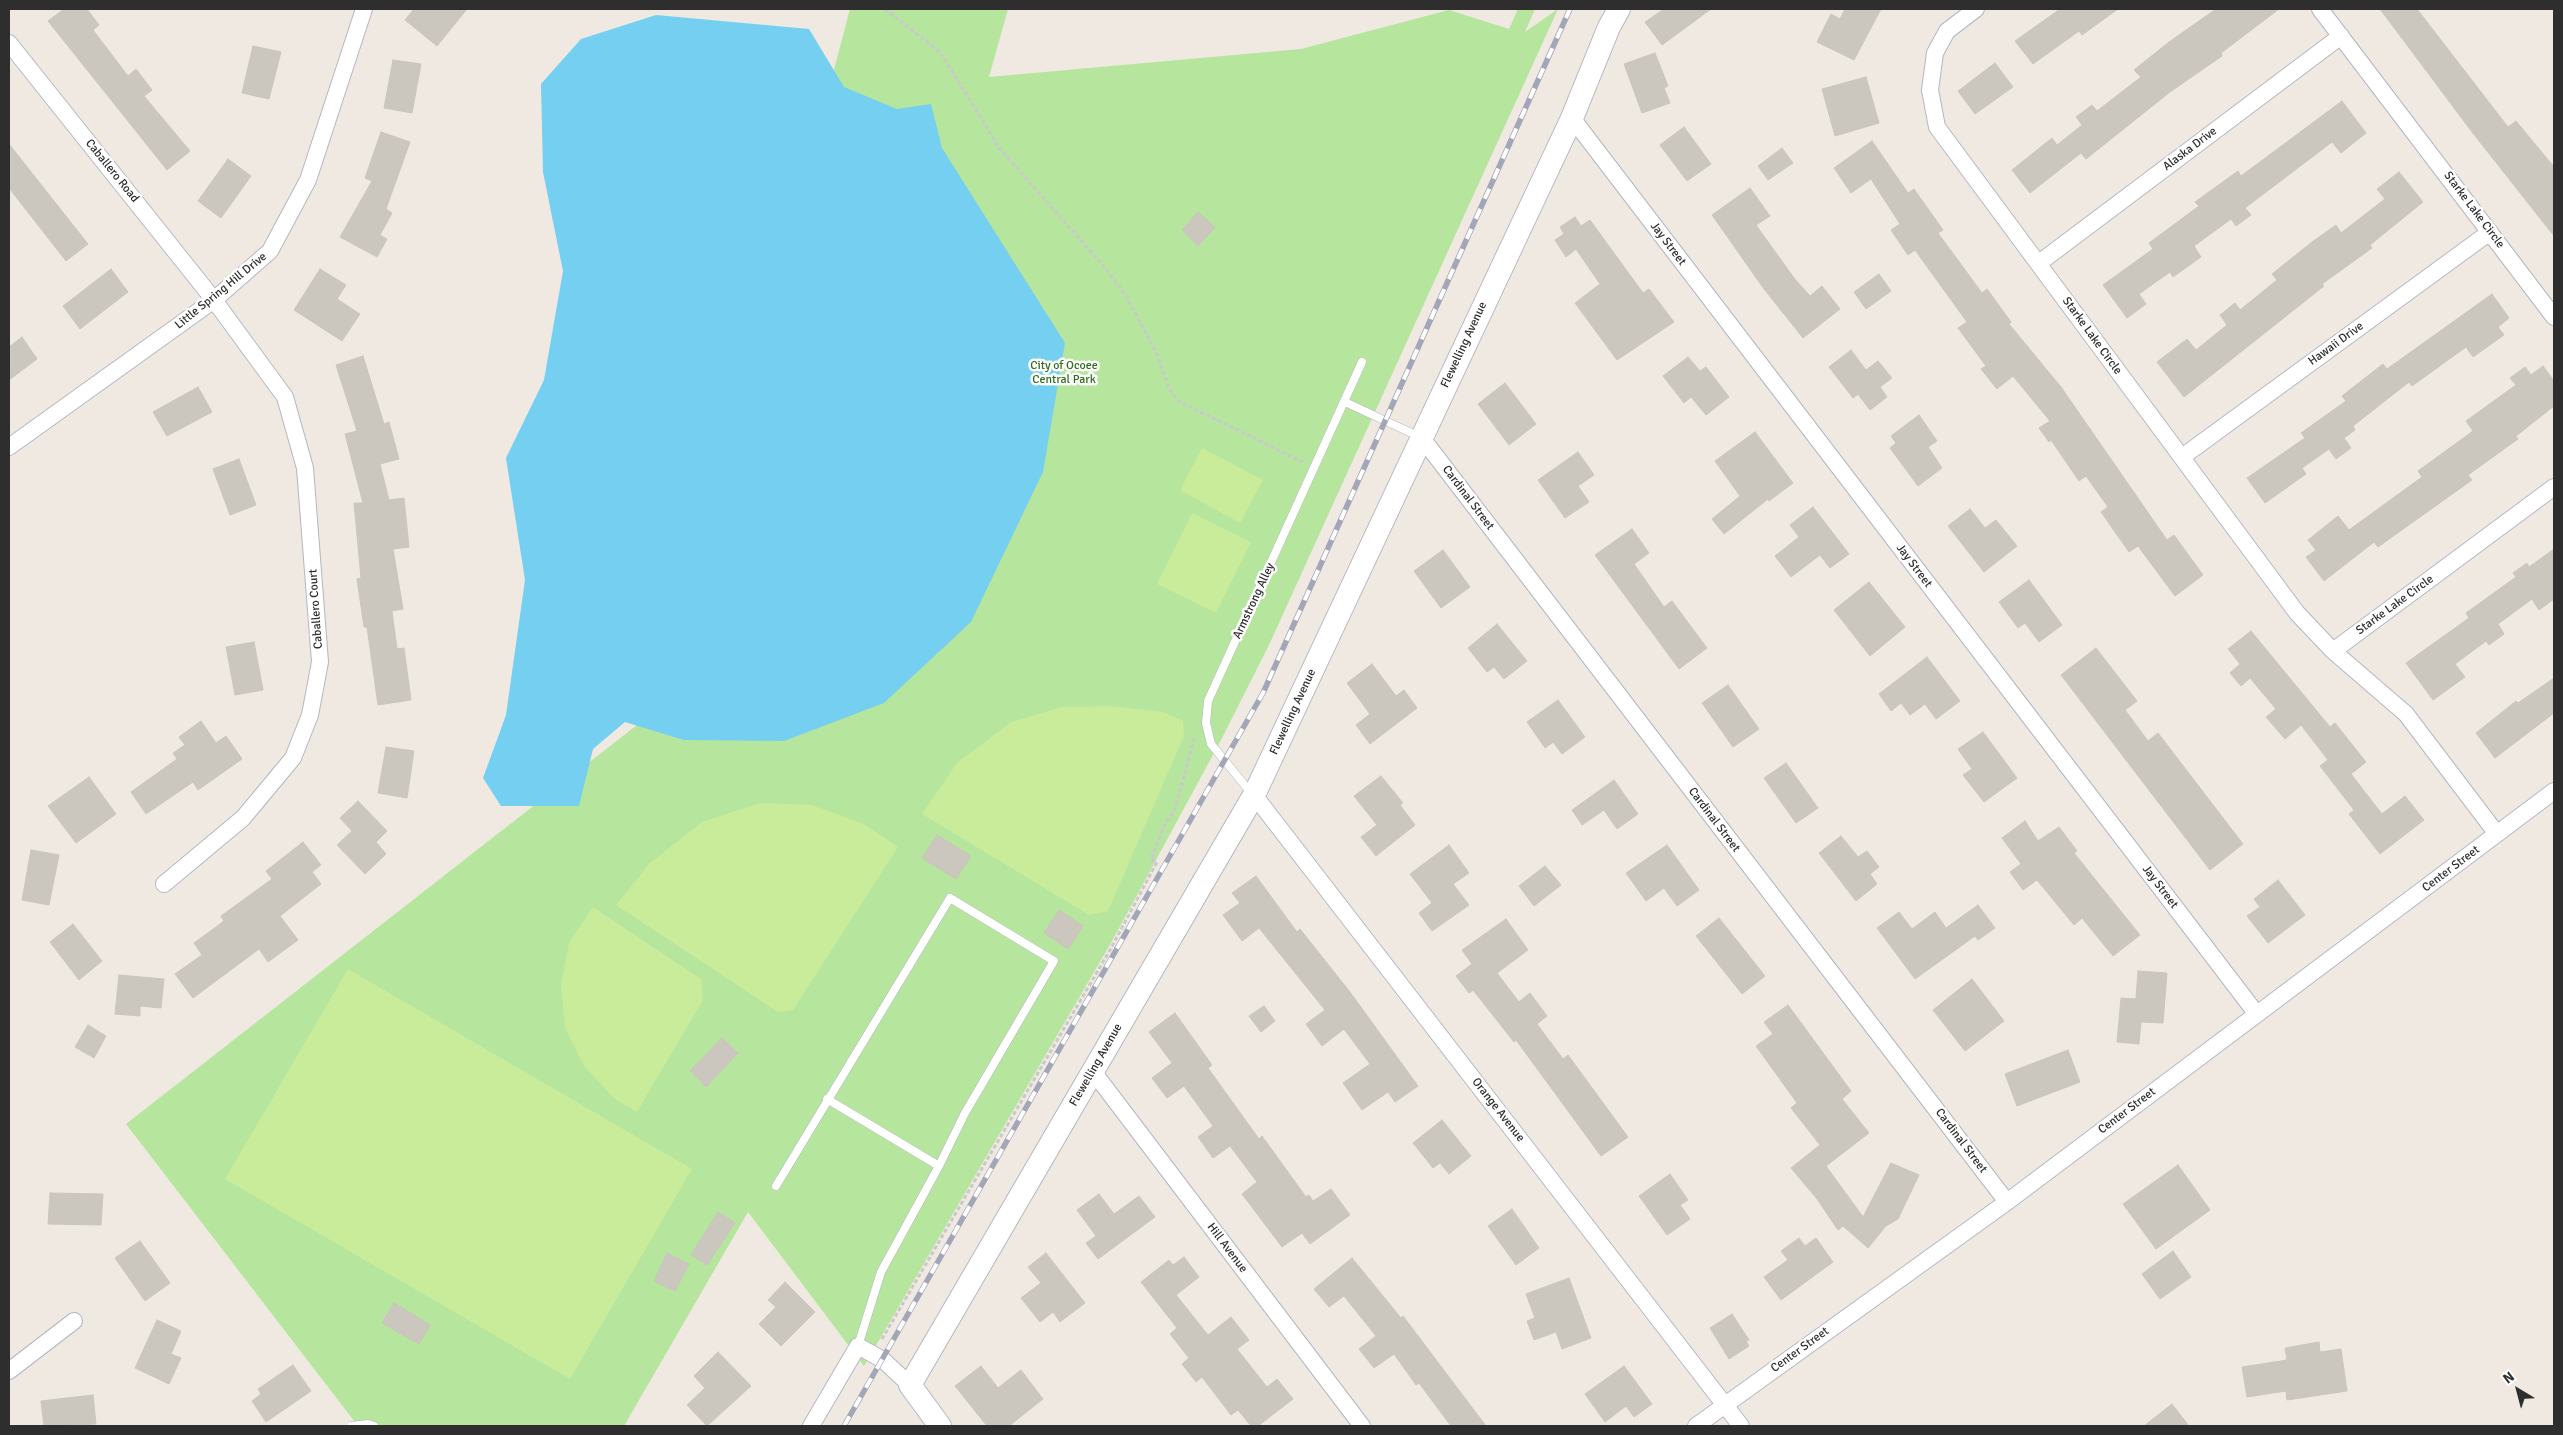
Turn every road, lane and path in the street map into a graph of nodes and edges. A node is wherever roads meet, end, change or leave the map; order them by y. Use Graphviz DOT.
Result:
graph roads {
  1 [pos="364,9"];
  2 [pos="885,9"];
  3 [pos="1619,9"];
  4 [pos="1976,9"];
  5 [pos="2320,9"];
  6 [pos="2341,36"];
  7 [pos="9,43"];
  8 [pos="1572,118"];
  9 [pos="2490,232"];
  10 [pos="2039,263"];
  11 [pos="214,300"];
  12 [pos="2554,316"];
  13 [pos="1362,362"];
  14 [pos="1345,402"];
  15 [pos="1422,438"];
  16 [pos="9,447"];
  17 [pos="1308,454"];
  18 [pos="2182,457"];
  19 [pos="2554,487"];
  20 [pos="2333,651"];
  21 [pos="1195,736"];
  22 [pos="2554,791"];
  23 [pos="1254,795"];
  24 [pos="2497,834"];
  25 [pos="164,884"];
  26 [pos="2256,1014"];
  27 [pos="1092,1070"];
  28 [pos="827,1099"];
  29 [pos="939,1166"];
  30 [pos="776,1186"];
  31 [pos="2007,1202"];
  32 [pos="74,1321"];
  33 [pos="858,1346"];
  34 [pos="873,1355"];
  35 [pos="9,1371"];
  36 [pos="910,1385"];
  37 [pos="1725,1404"];
  38 [pos="371,1425"];
  39 [pos="351,1426"];
  40 [pos="811,1426"];
  41 [pos="940,1426"];
  42 [pos="1362,1426"];
  43 [pos="1696,1426"];
  44 [pos="1742,1426"];
  1 -- 11 [label="street, Little Spring Hill Drive"];
  2 -- 17 [label="path"];
  3 -- 8 [label="street, Flewelling Avenue"];
  4 -- 10 [label="street, Starke Lake Circle"];
  5 -- 6 [label="street, Starke Lake Circle"];
  6 -- 9 [label="street, Starke Lake Circle"];
  6 -- 10 [label="street, Alaska Drive"];
  7 -- 11 [label="street, Caballero Road"];
  8 -- 15 [label="street, Flewelling Avenue"];
  8 -- 26 [label="street, Jay Street"];
  9 -- 12 [label="street, Starke Lake Circle"];
  9 -- 18 [label="street, Hawaii Drive"];
  10 -- 18 [label="street, Starke Lake Circle"];
  11 -- 16 [label="street, Little Spring Hill Drive"];
  11 -- 25 [label="street, Caballero Court"];
  13 -- 14 [label="lane, Armstrong Alley"];
  14 -- 15 [label="lane"];
  14 -- 23 [label="lane, Armstrong Alley"];
  15 -- 23 [label="street, Flewelling Avenue"];
  15 -- 31 [label="street, Cardinal Street"];
  18 -- 20 [label="street, Starke Lake Circle"];
  19 -- 20 [label="street, Starke Lake Circle"];
  20 -- 24 [label="street, Starke Lake Circle"];
  21 -- 34 [label="path"];
  22 -- 24 [label="street, Center Street"];
  23 -- 27 [label="street, Flewelling Avenue"];
  23 -- 37 [label="street, Orange Avenue"];
  24 -- 26 [label="street, Center Street"];
  26 -- 31 [label="street, Center Street"];
  27 -- 36 [label="street, Flewelling Avenue"];
  27 -- 42 [label="street, Hill Avenue"];
  28 -- 29 [label="lane"];
  28 -- 29 [label="lane"];
  28 -- 30 [label="lane"];
  29 -- 33 [label="lane"];
  31 -- 37 [label="street, Center Street"];
  32 -- 35 [label="street"];
  33 -- 34 [label="street"];
  33 -- 40 [label="street"];
  34 -- 36 [label="street"];
  36 -- 41 [label="street"];
  37 -- 43 [label="street, Center Street"];
  37 -- 44 [label="street, Orange Avenue"];
  38 -- 39 [label="lane"];
}
